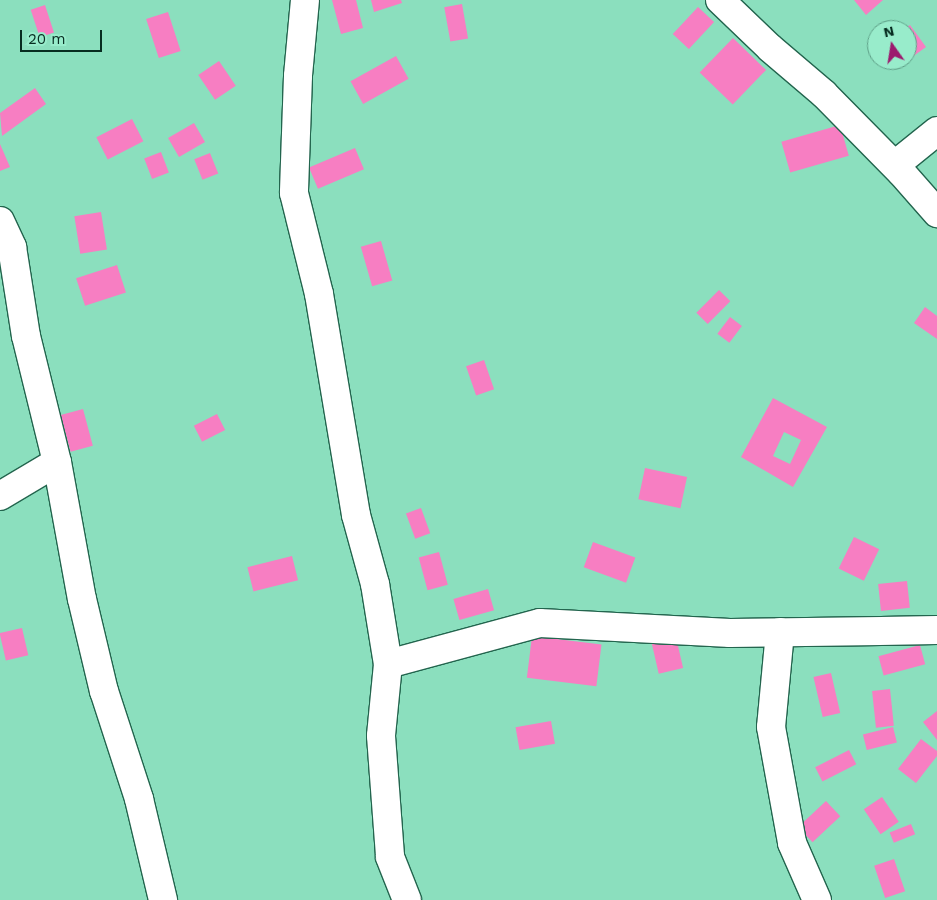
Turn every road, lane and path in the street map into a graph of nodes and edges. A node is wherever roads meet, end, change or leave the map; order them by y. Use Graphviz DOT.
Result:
graph roads {
  1 [pos="305,0"];
  2 [pos="720,0"];
  3 [pos="937,131"];
  4 [pos="895,165"];
  5 [pos="937,213"];
  6 [pos="0,221"];
  7 [pos="57,462"];
  8 [pos="0,496"];
  9 [pos="937,630"];
  10 [pos="780,632"];
  11 [pos="388,664"];
  12 [pos="163,900"];
  13 [pos="407,900"];
  14 [pos="817,900"];
  1 -- 11 [label="street"];
  2 -- 4 [label="street"];
  3 -- 4 [label="street"];
  4 -- 5 [label="street"];
  6 -- 7 [label="street"];
  7 -- 8 [label="street"];
  7 -- 12 [label="street"];
  9 -- 10 [label="street"];
  10 -- 11 [label="street"];
  10 -- 14 [label="street"];
  11 -- 13 [label="street"];
}
